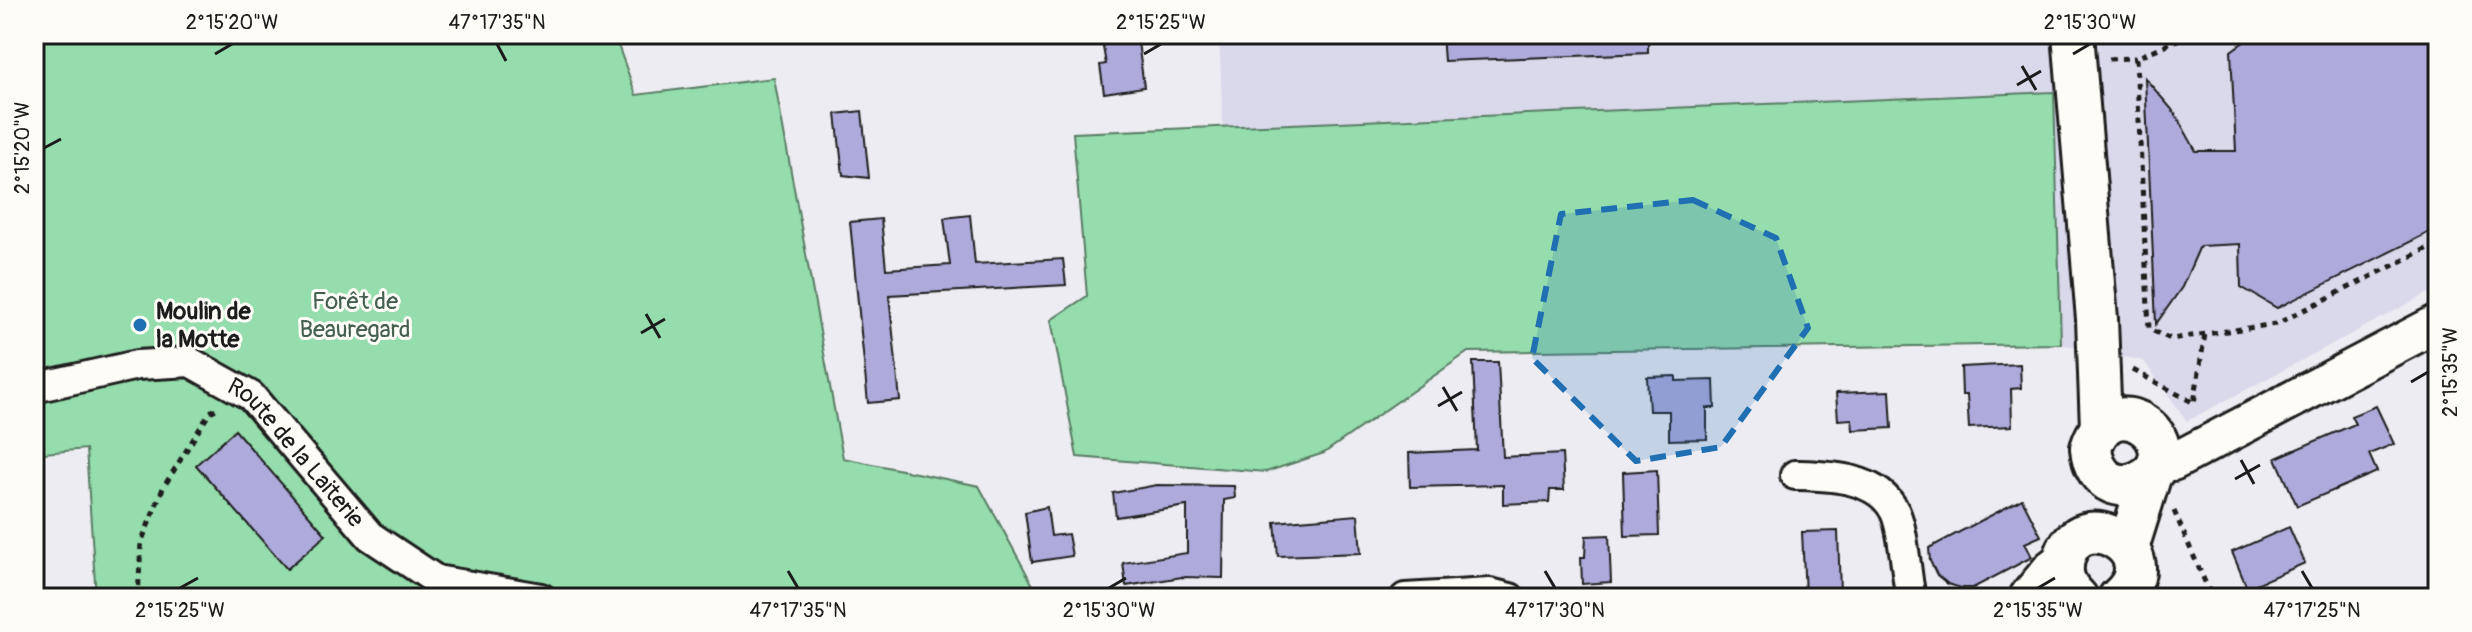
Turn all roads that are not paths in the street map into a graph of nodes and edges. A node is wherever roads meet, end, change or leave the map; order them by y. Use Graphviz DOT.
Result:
graph roads {
  1 [pos="2076,47"];
  2 [pos="2438,323"];
  3 [pos="34,388"];
  4 [pos="2142,446"];
  5 [pos="2097,470"];
  6 [pos="1795,475"];
  7 [pos="2128,548"];
  8 [pos="2073,569"];
  9 [pos="2021,596"];
  10 [pos="2124,596"];
  11 [pos="541,598"];
  12 [pos="1405,598"];
  13 [pos="1510,598"];
  14 [pos="1911,598"];
  1 -- 4 [label="main road"];
  2 -- 4 [label="street"];
  3 -- 11 [label="street, Route de la Laiterie"];
  4 -- 5 [label="main road"];
  4 -- 5 [label="main road"];
  4 -- 7 [label="main road"];
  5 -- 8 [label="main road"];
  6 -- 14 [label="street"];
  7 -- 8 [label="main road"];
  7 -- 10 [label="main road"];
  8 -- 9 [label="street"];
  12 -- 13 [label="street"];
}
